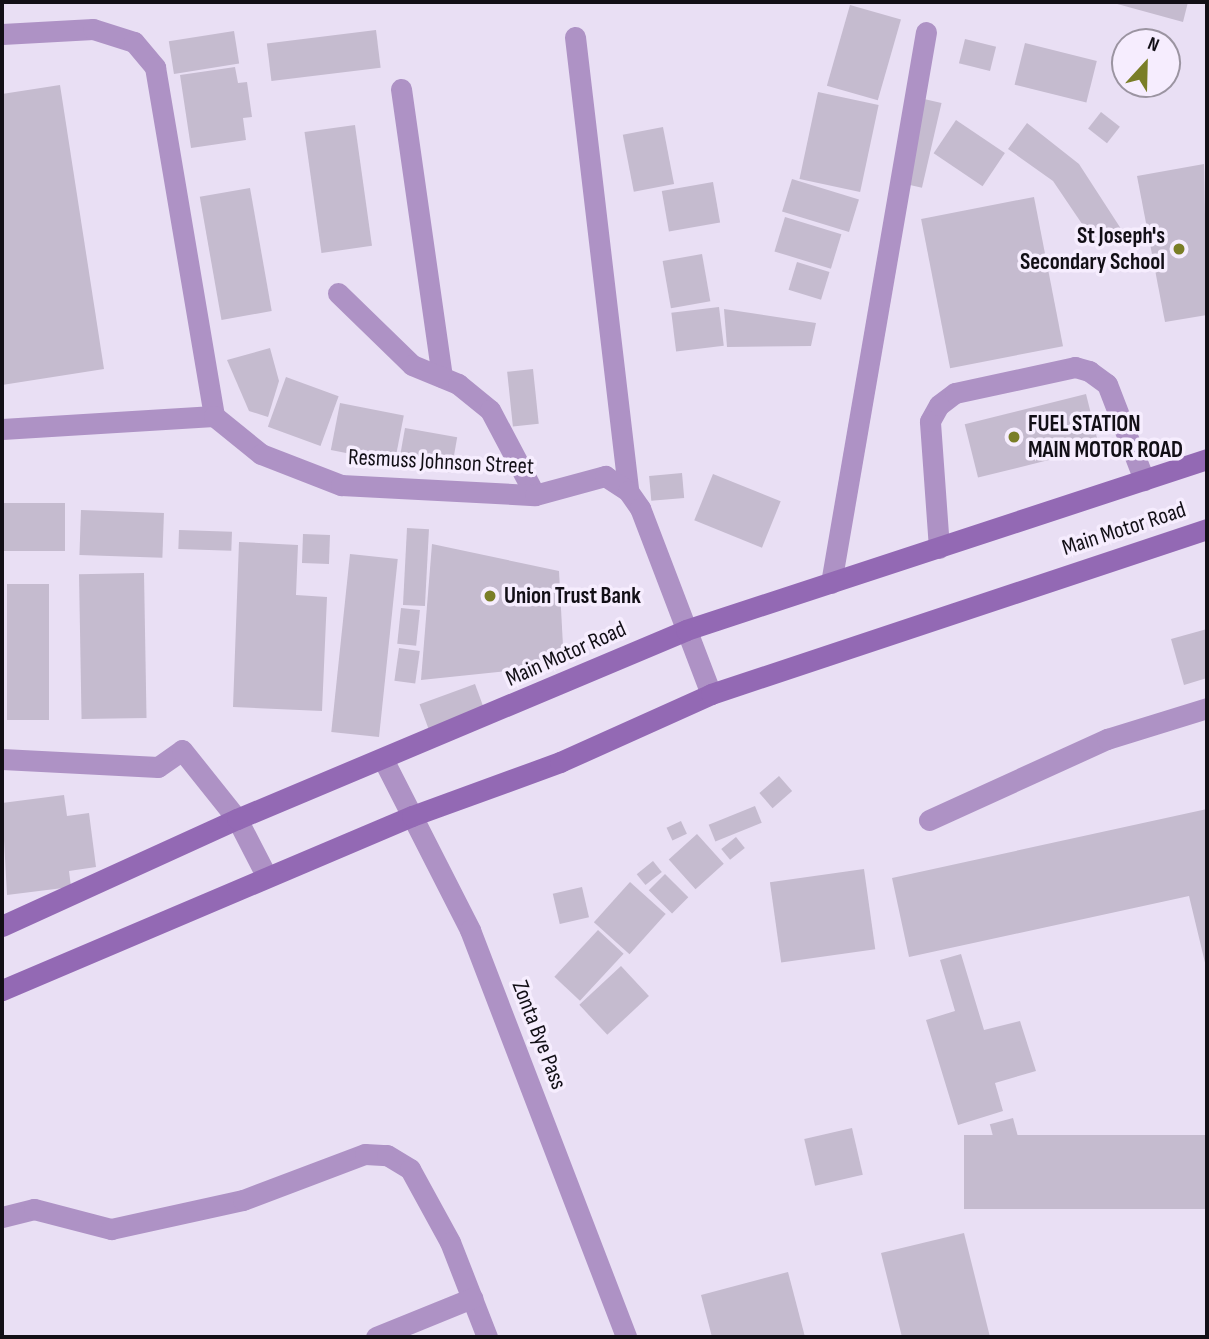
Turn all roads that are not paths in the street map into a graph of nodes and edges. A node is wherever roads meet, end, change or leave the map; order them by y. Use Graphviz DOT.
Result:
graph roads {
  1 [pos="926,32"];
  2 [pos="2,34"];
  3 [pos="575,37"];
  4 [pos="401,89"];
  5 [pos="338,293"];
  6 [pos="442,377"];
  7 [pos="214,415"];
  8 [pos="2,429"];
  9 [pos="1207,460"];
  10 [pos="1144,480"];
  11 [pos="628,491"];
  12 [pos="535,495"];
  13 [pos="1207,529"];
  14 [pos="939,548"];
  15 [pos="831,583"];
  16 [pos="686,630"];
  17 [pos="711,694"];
  18 [pos="1207,708"];
  19 [pos="2,759"];
  20 [pos="384,761"];
  21 [pos="412,816"];
  22 [pos="237,819"];
  23 [pos="929,820"];
  24 [pos="267,877"];
  25 [pos="2,926"];
  26 [pos="2,989"];
  27 [pos="2,1216"];
  28 [pos="472,1297"];
  29 [pos="376,1337"];
  30 [pos="487,1337"];
  31 [pos="626,1337"];
  1 -- 15 [label="street"];
  2 -- 7 [label="street"];
  3 -- 11 [label="street"];
  4 -- 6 [label="street"];
  5 -- 6 [label="street"];
  6 -- 12 [label="street"];
  7 -- 8 [label="street"];
  7 -- 12 [label="street, Resmuss Johnson Street"];
  9 -- 10 [label="main road, Main Motor Road"];
  10 -- 14 [label="main road, Main Motor Road"];
  10 -- 14 [label="street"];
  11 -- 12 [label="street, Resmuss Johnson Street"];
  11 -- 16 [label="street"];
  13 -- 17 [label="main road, Main Motor Road"];
  14 -- 15 [label="main road, Main Motor Road"];
  15 -- 16 [label="main road, Main Motor Road"];
  16 -- 17 [label="street"];
  16 -- 20 [label="main road, Main Motor Road"];
  17 -- 21 [label="main road, Main Motor Road"];
  18 -- 23 [label="street"];
  19 -- 22 [label="street"];
  20 -- 21 [label="street, Zonta Bye Pass"];
  20 -- 22 [label="main road, Main Motor Road"];
  21 -- 24 [label="main road, Main Motor Road"];
  21 -- 31 [label="street, Zonta Bye Pass"];
  22 -- 24 [label="street"];
  22 -- 25 [label="main road, Main Motor Road"];
  24 -- 26 [label="main road, Main Motor Road"];
  27 -- 28 [label="street"];
  28 -- 29 [label="street"];
  28 -- 30 [label="street"];
}
